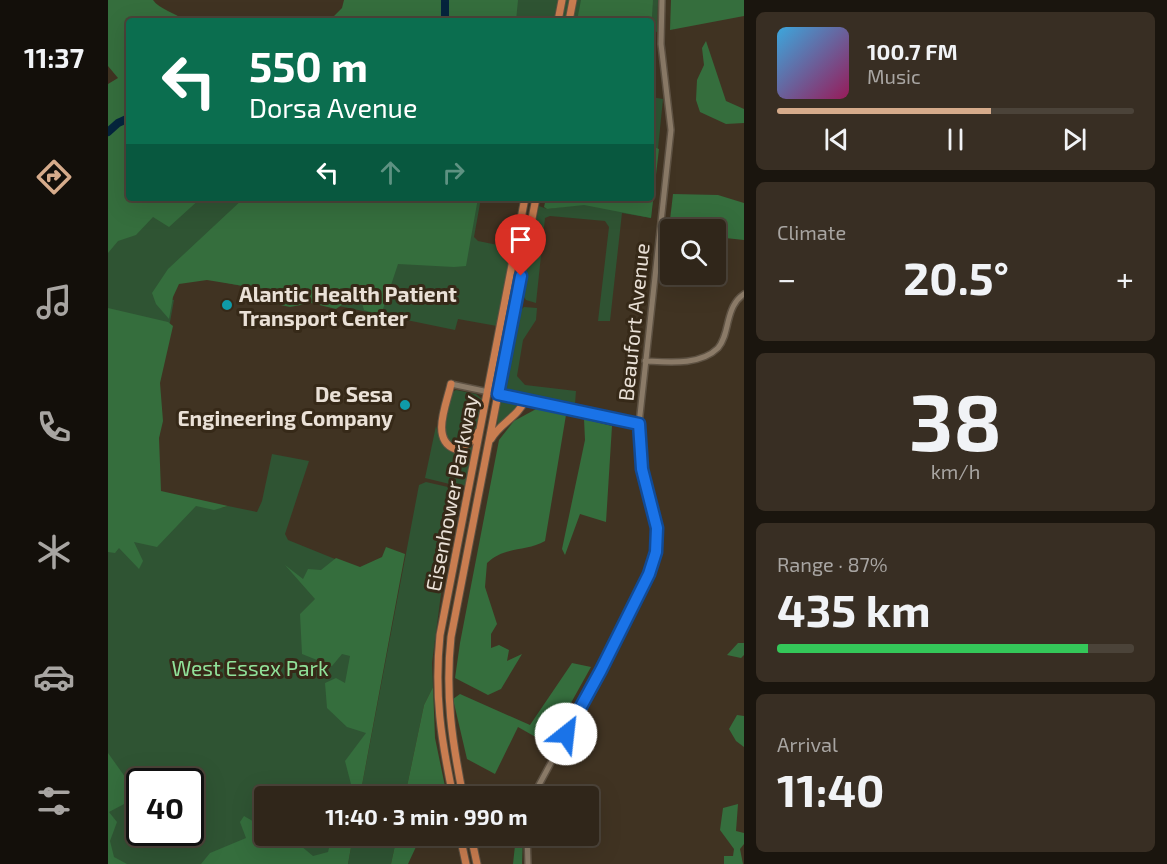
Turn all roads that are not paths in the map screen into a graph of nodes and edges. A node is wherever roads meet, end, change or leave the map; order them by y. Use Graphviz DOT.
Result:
graph roads {
  1 [pos="562,0"];
  2 [pos="573,0"];
  3 [pos="662,0"];
  4 [pos="559,18"];
  5 [pos="570,18"];
  6 [pos="524,201"];
  7 [pos="535,201"];
  8 [pos="744,294"];
  9 [pos="645,361"];
  10 [pos="451,384"];
  11 [pos="489,392"];
  12 [pos="498,394"];
  13 [pos="525,400"];
  14 [pos="639,424"];
  15 [pos="482,426"];
  16 [pos="488,447"];
  17 [pos="451,786"];
  18 [pos="461,786"];
  19 [pos="538,786"];
  20 [pos="462,846"];
  21 [pos="473,846"];
  22 [pos="527,846"];
  23 [pos="466,864"];
  24 [pos="477,864"];
  25 [pos="528,864"];
  1 -- 4 [label="main road"];
  2 -- 5 [label="main road"];
  3 -- 9 [label="street, Beaufort Avenue"];
  6 -- 11 [label="main road, Eisenhower Parkway"];
  7 -- 12 [label="main road, Eisenhower Parkway"];
  8 -- 9 [label="street"];
  9 -- 14 [label="street, Beaufort Avenue"];
  10 -- 11 [label="street"];
  10 -- 15 [label="main road"];
  11 -- 12 [label="street"];
  11 -- 15 [label="main road, Eisenhower Parkway"];
  12 -- 13 [label="street"];
  12 -- 16 [label="main road, Eisenhower Parkway"];
  13 -- 14 [label="street"];
  13 -- 16 [label="main road"];
  14 -- 19 [label="street, Beaufort Avenue"];
  15 -- 17 [label="main road, Eisenhower Parkway"];
  16 -- 18 [label="main road, Eisenhower Parkway"];
  20 -- 23 [label="main road"];
  21 -- 24 [label="main road"];
  22 -- 25 [label="street"];
}
